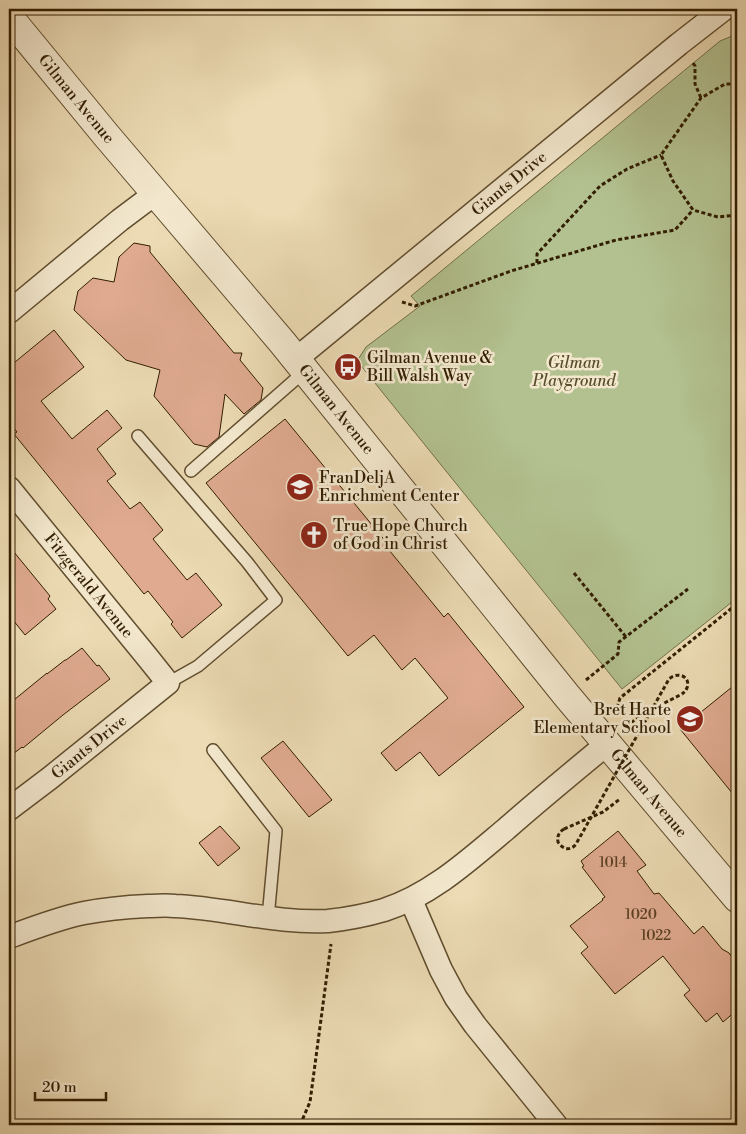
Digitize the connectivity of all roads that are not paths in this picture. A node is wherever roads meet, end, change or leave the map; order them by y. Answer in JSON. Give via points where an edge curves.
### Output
{"nodes":[{"id":1,"x":724,"y":9,"type":"edge"},
{"id":2,"x":9,"y":17,"type":"edge"},
{"id":3,"x":156,"y":193,"type":"junction"},
{"id":4,"x":9,"y":312,"type":"edge"},
{"id":5,"x":300,"y":365,"type":"junction"},
{"id":6,"x":138,"y":436,"type":"dead end"},
{"id":7,"x":191,"y":472,"type":"dead end"},
{"id":8,"x":9,"y":488,"type":"edge"},
{"id":9,"x":168,"y":683,"type":"junction"},
{"id":10,"x":607,"y":744,"type":"junction"},
{"id":11,"x":213,"y":750,"type":"dead end"},
{"id":12,"x":9,"y":809,"type":"edge"},
{"id":13,"x":737,"y":898,"type":"edge"},
{"id":14,"x":411,"y":900,"type":"junction"},
{"id":15,"x":268,"y":918,"type":"junction"},
{"id":16,"x":9,"y":937,"type":"edge"},
{"id":17,"x":556,"y":1125,"type":"edge"}],
"edges":[{"from":1,"to":5,"type":"street","name":"Giants Drive","via":[[376,293]]},
{"from":2,"to":3,"type":"street","name":"Gilman Avenue"},
{"from":3,"to":4,"type":"street"},
{"from":3,"to":5,"type":"street","name":"Gilman Avenue"},
{"from":5,"to":7,"type":"lane"},
{"from":5,"to":10,"type":"street","name":"Gilman Avenue"},
{"from":6,"to":9,"type":"lane","via":[[276,600],[198,666]]},
{"from":8,"to":9,"type":"street","name":"Fitzgerald Avenue"},
{"from":9,"to":12,"type":"street","name":"Giants Drive"},
{"from":10,"to":13,"type":"street","name":"Gilman Avenue"},
{"from":10,"to":14,"type":"street","via":[[464,864]]},
{"from":11,"to":15,"type":"lane","via":[[276,831]]},
{"from":14,"to":15,"type":"street","via":[[384,910],[329,920]]},
{"from":14,"to":17,"type":"street","via":[[456,998]]},
{"from":15,"to":16,"type":"street","via":[[206,908],[130,907],[84,914]]}]}
